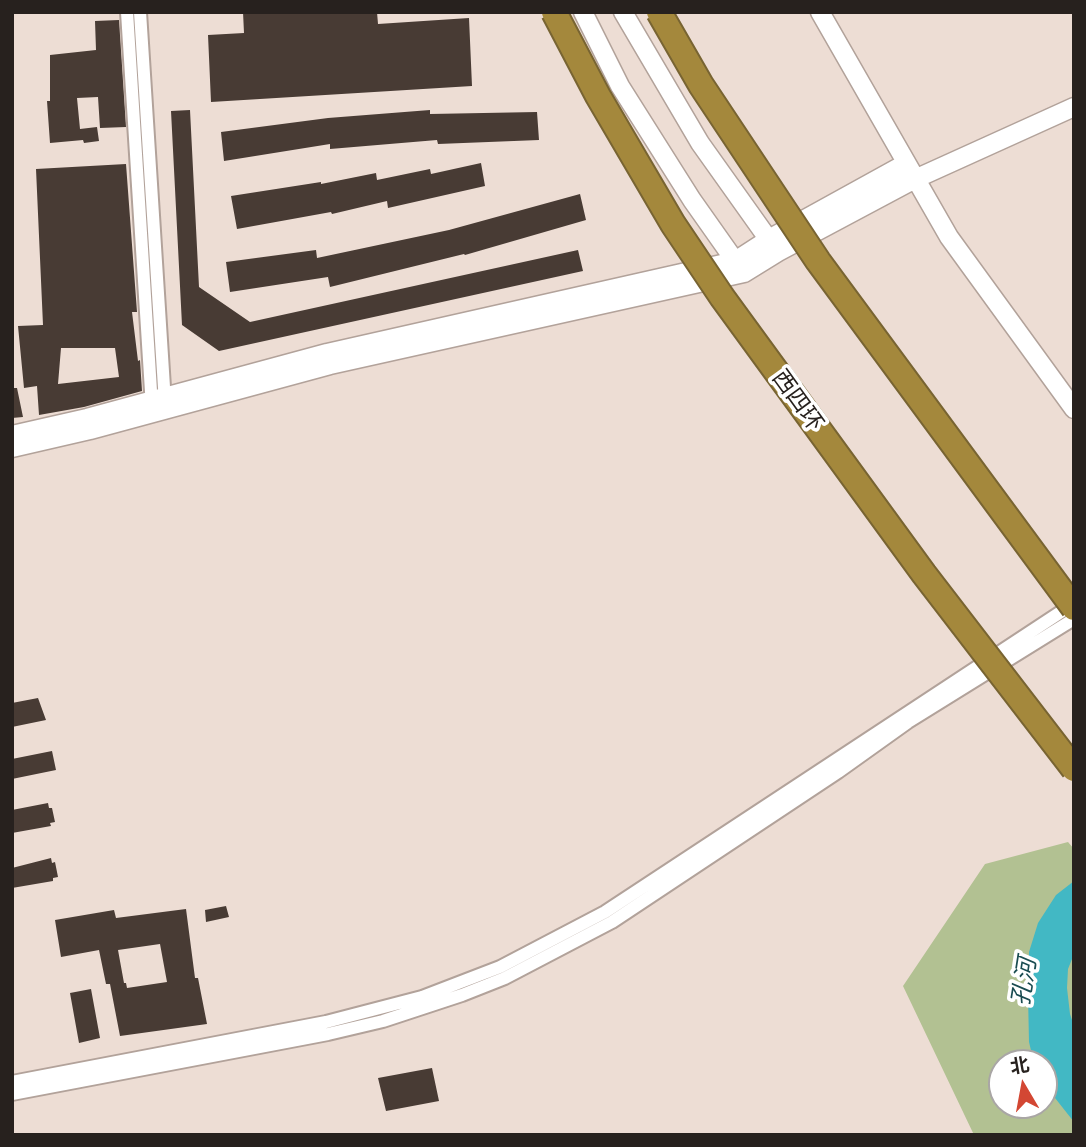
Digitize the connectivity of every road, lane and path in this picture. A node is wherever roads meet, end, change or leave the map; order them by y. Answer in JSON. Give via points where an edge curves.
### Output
{"nodes":[{"id":1,"x":127,"y":12,"type":"edge"},
{"id":2,"x":140,"y":12,"type":"edge"},
{"id":3,"x":554,"y":12,"type":"edge"},
{"id":4,"x":583,"y":12,"type":"edge"},
{"id":5,"x":623,"y":12,"type":"edge"},
{"id":6,"x":659,"y":12,"type":"edge"},
{"id":7,"x":820,"y":12,"type":"edge"},
{"id":8,"x":1074,"y":107,"type":"edge"},
{"id":9,"x":910,"y":172,"type":"junction"},
{"id":10,"x":773,"y":246,"type":"junction"},
{"id":11,"x":740,"y":267,"type":"junction"},
{"id":12,"x":159,"y":405,"type":"junction"},
{"id":13,"x":1074,"y":409,"type":"edge"},
{"id":14,"x":12,"y":435,"type":"edge"},
{"id":15,"x":12,"y":448,"type":"edge"},
{"id":16,"x":1074,"y":606,"type":"edge"},
{"id":17,"x":1074,"y":619,"type":"edge"},
{"id":18,"x":1074,"y":769,"type":"edge"},
{"id":19,"x":12,"y":1082,"type":"edge"},
{"id":20,"x":12,"y":1094,"type":"edge"}],
"edges":[{"from":1,"to":12,"type":"street"},
{"from":2,"to":12,"type":"street"},
{"from":3,"to":18,"type":"highway","name":"西四环","bridge":true,"via":[[666,213],[722,297],[924,574]]},
{"from":4,"to":11,"type":"street","via":[[620,86]]},
{"from":5,"to":10,"type":"street","via":[[699,143]]},
{"from":6,"to":16,"type":"highway","bridge":true,"via":[[701,85],[818,261]]},
{"from":7,"to":9,"type":"street"},
{"from":8,"to":9,"type":"street"},
{"from":9,"to":10,"type":"street"},
{"from":9,"to":13,"type":"street","via":[[949,237]]},
{"from":10,"to":11,"type":"street"},
{"from":11,"to":12,"type":"street"},
{"from":12,"to":14,"type":"street"},
{"from":12,"to":15,"type":"street"},
{"from":16,"to":19,"type":"street","via":[[605,912],[500,967],[422,997],[326,1023]]},
{"from":17,"to":20,"type":"street","via":[[908,722],[612,922],[505,978],[426,1008],[350,1029]]}]}
